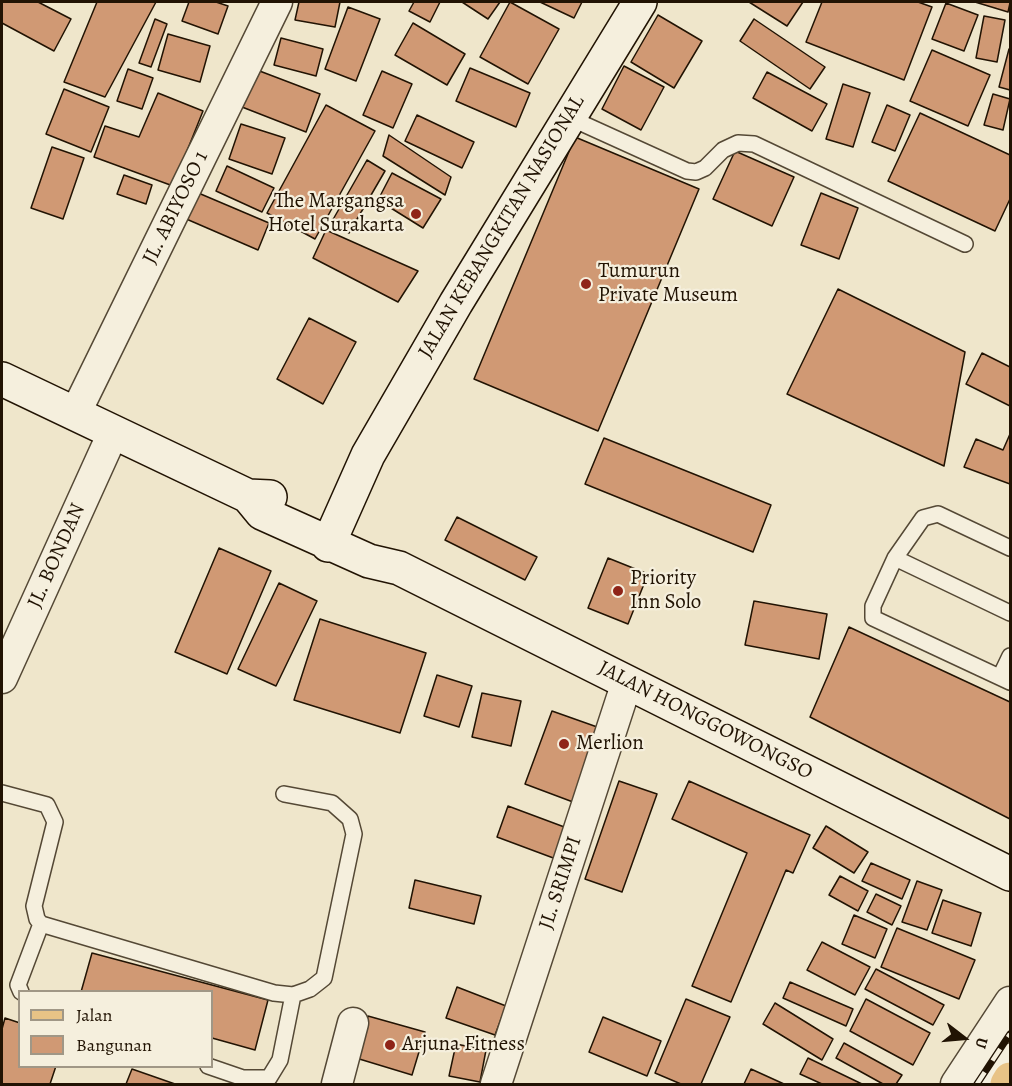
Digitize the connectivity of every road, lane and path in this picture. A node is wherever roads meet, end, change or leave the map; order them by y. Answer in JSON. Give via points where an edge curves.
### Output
{"nodes":[{"id":1,"x":277,"y":2,"type":"edge"},
{"id":2,"x":640,"y":2,"type":"edge"},
{"id":3,"x":568,"y":117,"type":"junction"},
{"id":4,"x":965,"y":244,"type":"dead end"},
{"id":5,"x":2,"y":379,"type":"edge"},
{"id":6,"x":75,"y":414,"type":"junction"},
{"id":7,"x":112,"y":433,"type":"junction"},
{"id":8,"x":325,"y":531,"type":"junction"},
{"id":9,"x":1011,"y":548,"type":"edge"},
{"id":10,"x":895,"y":558,"type":"junction"},
{"id":11,"x":1011,"y":613,"type":"edge"},
{"id":12,"x":1011,"y":656,"type":"edge"},
{"id":13,"x":2,"y":678,"type":"edge"},
{"id":14,"x":1005,"y":680,"type":"edge"},
{"id":15,"x":627,"y":682,"type":"junction"},
{"id":16,"x":2,"y":793,"type":"edge"},
{"id":17,"x":285,"y":794,"type":"dead end"},
{"id":18,"x":1011,"y":874,"type":"edge"},
{"id":19,"x":41,"y":924,"type":"junction"},
{"id":20,"x":20,"y":990,"type":"edge"},
{"id":21,"x":293,"y":994,"type":"junction"},
{"id":22,"x":1011,"y":1002,"type":"edge"},
{"id":23,"x":353,"y":1023,"type":"dead end"},
{"id":24,"x":1011,"y":1051,"type":"edge"},
{"id":25,"x":213,"y":1068,"type":"edge"},
{"id":26,"x":1011,"y":1079,"type":"edge"},
{"id":27,"x":337,"y":1084,"type":"edge"},
{"id":28,"x":496,"y":1084,"type":"edge"},
{"id":29,"x":957,"y":1084,"type":"edge"},
{"id":30,"x":988,"y":1084,"type":"edge"},
{"id":31,"x":1007,"y":1084,"type":"edge"}],
"edges":[{"from":1,"to":6,"type":"street","name":"JL. ABIYOSO 1"},
{"from":2,"to":3,"type":"main road","name":"JALAN KEBANGKITAN NASIONAL"},
{"from":3,"to":4,"type":"lane","via":[[687,171],[705,168],[723,150],[738,143],[754,144]]},
{"from":3,"to":8,"type":"main road","name":"JALAN KEBANGKITAN NASIONAL"},
{"from":5,"to":6,"type":"main road","name":"JALAN HONGGOWONGSO"},
{"from":6,"to":7,"type":"main road","name":"JALAN HONGGOWONGSO"},
{"from":7,"to":8,"type":"main road","name":"JALAN HONGGOWONGSO","via":[[248,496],[272,497]]},
{"from":7,"to":13,"type":"street","name":"JL. BONDAN"},
{"from":8,"to":15,"type":"main road","name":"JALAN HONGGOWONGSO","via":[[376,546],[399,568]]},
{"from":9,"to":10,"type":"lane","via":[[938,514],[923,518]]},
{"from":10,"to":11,"type":"lane"},
{"from":10,"to":14,"type":"lane","via":[[873,606],[873,618]]},
{"from":12,"to":14,"type":"lane"},
{"from":15,"to":18,"type":"main road","name":"JALAN HONGGOWONGSO"},
{"from":15,"to":28,"type":"street","name":"JL. SRIMPI"},
{"from":16,"to":19,"type":"lane","via":[[47,805],[55,822],[34,906]]},
{"from":17,"to":21,"type":"lane","via":[[332,803],[350,819],[354,834],[324,978],[310,989]]},
{"from":19,"to":20,"type":"lane","via":[[18,985]]},
{"from":19,"to":21,"type":"lane","via":[[274,993]]},
{"from":21,"to":25,"type":"lane","via":[[280,1060],[269,1078],[243,1078]]},
{"from":22,"to":29,"type":"street"},
{"from":23,"to":27,"type":"street"},
{"from":24,"to":30,"type":"lane"},
{"from":26,"to":31,"type":"main road"}]}
